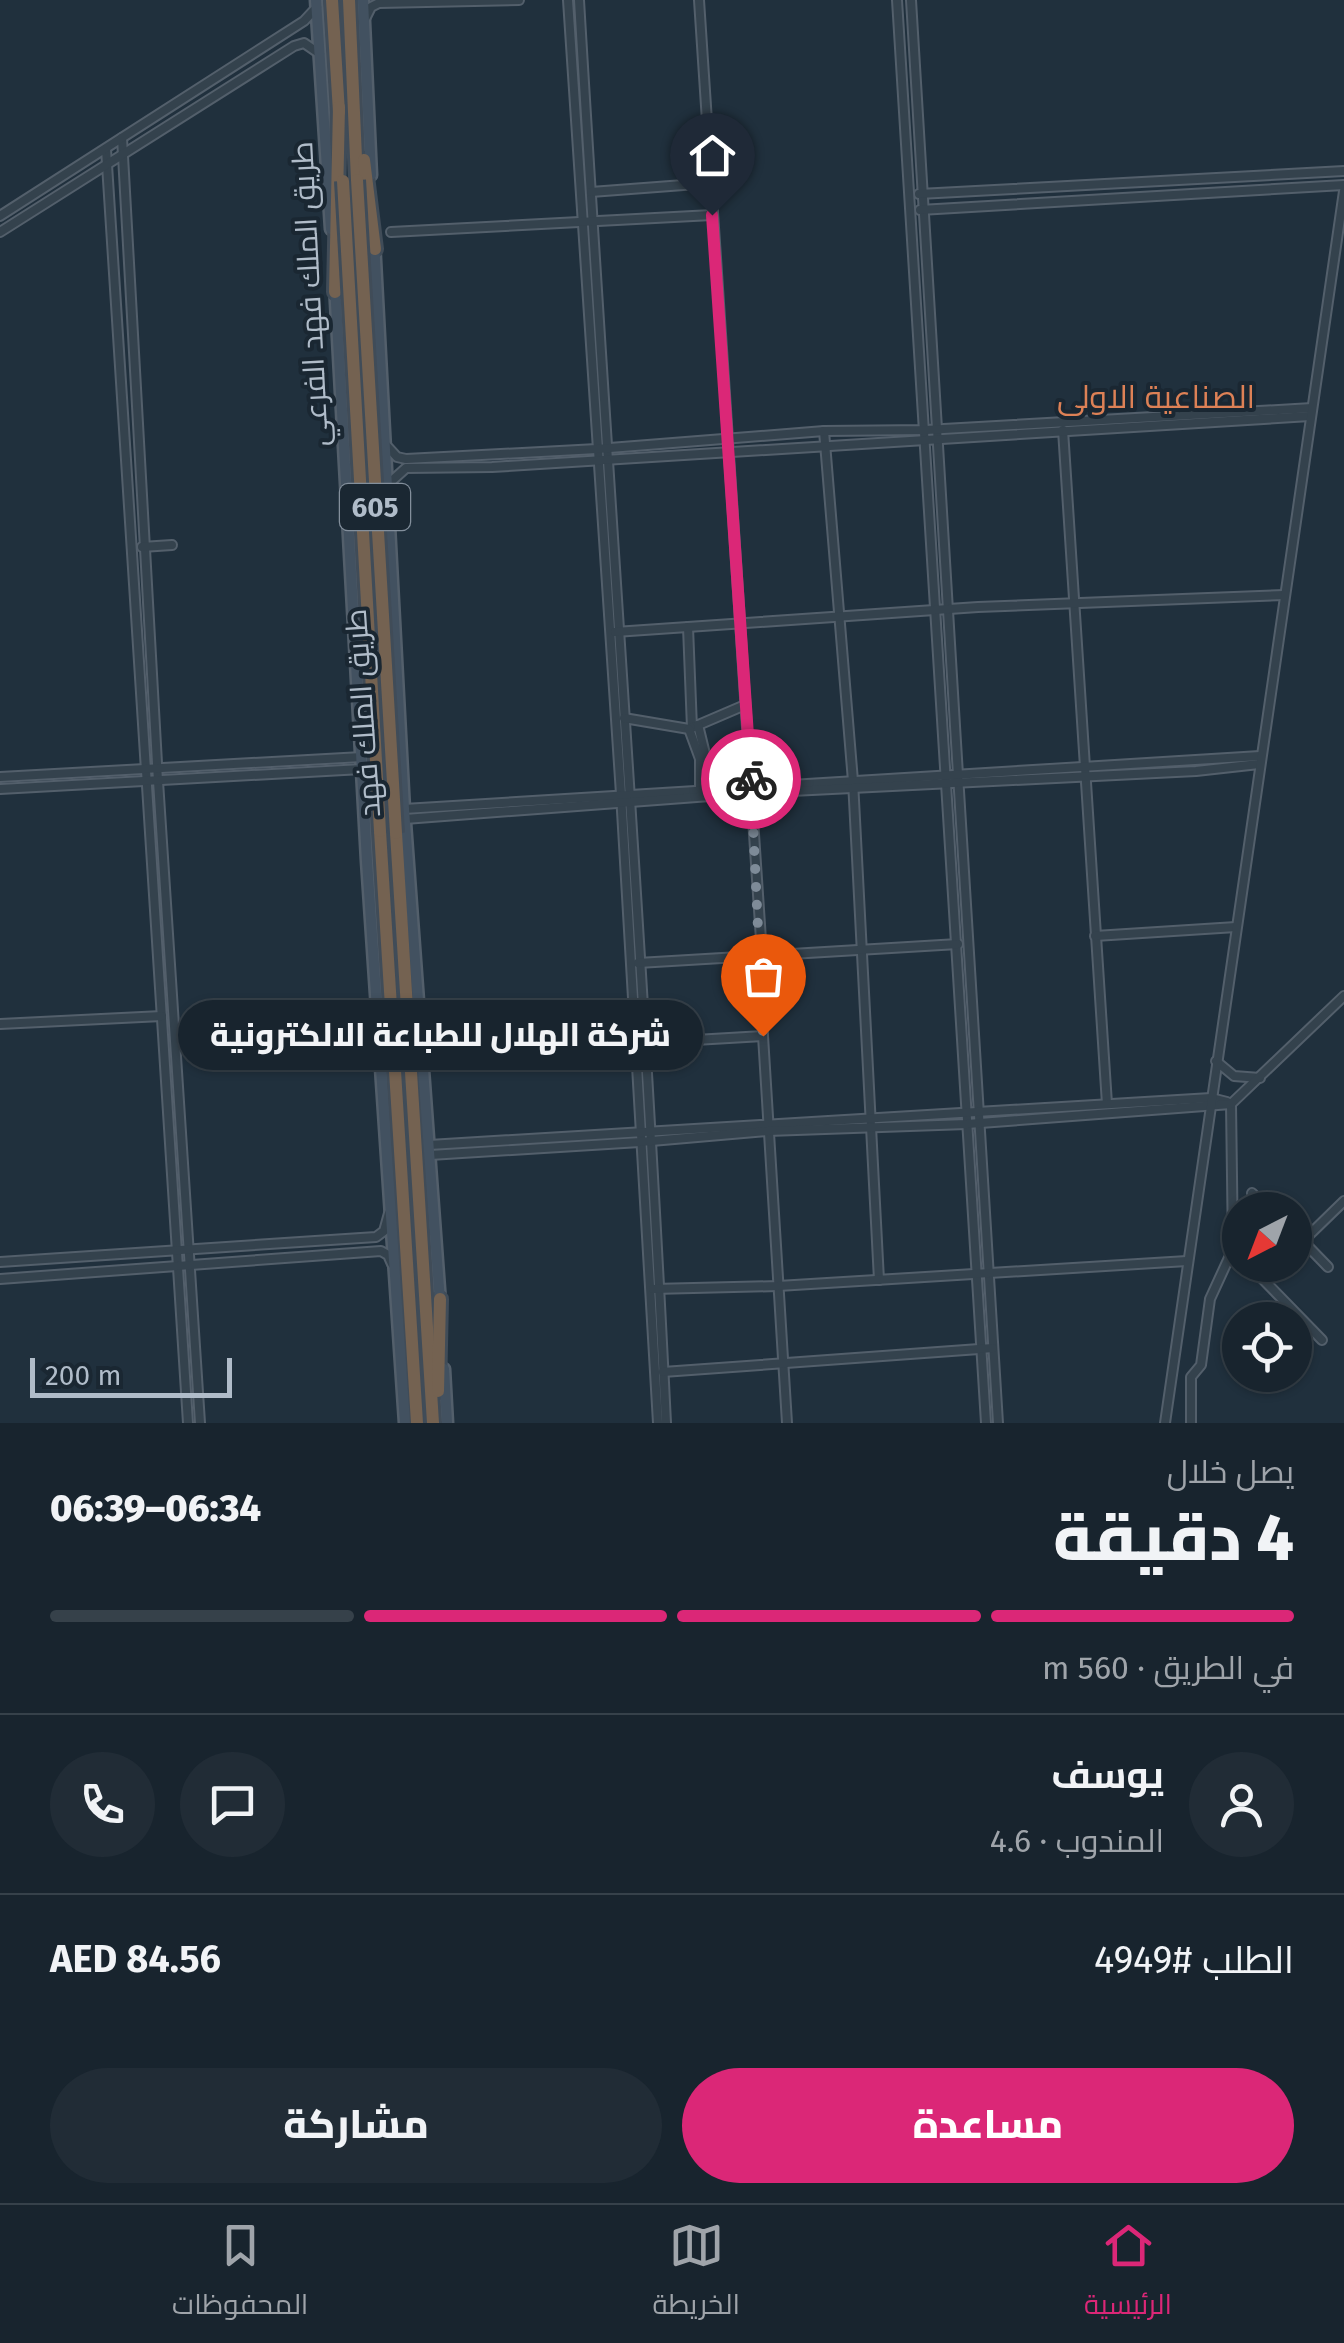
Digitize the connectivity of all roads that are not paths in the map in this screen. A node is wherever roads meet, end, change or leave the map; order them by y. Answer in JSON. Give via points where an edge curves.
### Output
{"nodes":[{"id":1,"x":332,"y":0,"type":"edge"},
{"id":2,"x":349,"y":0,"type":"edge"},
{"id":3,"x":363,"y":0,"type":"edge"},
{"id":4,"x":519,"y":0,"type":"edge"},
{"id":5,"x":568,"y":0,"type":"edge"},
{"id":6,"x":579,"y":0,"type":"edge"},
{"id":7,"x":699,"y":0,"type":"edge"},
{"id":8,"x":896,"y":0,"type":"edge"},
{"id":9,"x":911,"y":0,"type":"edge"},
{"id":10,"x":317,"y":4,"type":"edge"},
{"id":11,"x":364,"y":21,"type":"junction"},
{"id":12,"x":320,"y":54,"type":"junction"},
{"id":13,"x":354,"y":73,"type":"junction"},
{"id":14,"x":339,"y":107,"type":"junction"},
{"id":15,"x":122,"y":138,"type":"junction"},
{"id":16,"x":106,"y":148,"type":"junction"},
{"id":17,"x":122,"y":154,"type":"junction"},
{"id":18,"x":108,"y":163,"type":"junction"},
{"id":19,"x":1344,"y":172,"type":"edge"},
{"id":20,"x":1272,"y":175,"type":"junction"},
{"id":21,"x":350,"y":181,"type":"junction"},
{"id":22,"x":710,"y":183,"type":"junction"},
{"id":23,"x":1113,"y":184,"type":"junction"},
{"id":24,"x":1344,"y":188,"type":"edge"},
{"id":25,"x":1272,"y":189,"type":"junction"},
{"id":26,"x":590,"y":192,"type":"junction"},
{"id":27,"x":923,"y":193,"type":"junction"},
{"id":28,"x":910,"y":194,"type":"junction"},
{"id":29,"x":1116,"y":198,"type":"junction"},
{"id":30,"x":1343,"y":205,"type":"edge"},
{"id":31,"x":924,"y":209,"type":"junction"},
{"id":32,"x":911,"y":211,"type":"junction"},
{"id":33,"x":712,"y":215,"type":"junction"},
{"id":34,"x":0,"y":216,"type":"edge"},
{"id":35,"x":586,"y":220,"type":"junction"},
{"id":36,"x":0,"y":232,"type":"edge"},
{"id":37,"x":391,"y":232,"type":"dead end"},
{"id":38,"x":374,"y":250,"type":"junction"},
{"id":39,"x":335,"y":292,"type":"junction"},
{"id":40,"x":1311,"y":412,"type":"junction"},
{"id":41,"x":1063,"y":427,"type":"junction"},
{"id":42,"x":824,"y":431,"type":"junction"},
{"id":43,"x":938,"y":434,"type":"junction"},
{"id":44,"x":926,"y":435,"type":"junction"},
{"id":45,"x":726,"y":440,"type":"junction"},
{"id":46,"x":386,"y":444,"type":"junction"},
{"id":47,"x":659,"y":444,"type":"junction"},
{"id":48,"x":825,"y":446,"type":"junction"},
{"id":49,"x":601,"y":448,"type":"junction"},
{"id":50,"x":727,"y":452,"type":"junction"},
{"id":51,"x":492,"y":456,"type":"junction"},
{"id":52,"x":660,"y":456,"type":"junction"},
{"id":53,"x":602,"y":460,"type":"junction"},
{"id":54,"x":492,"y":467,"type":"junction"},
{"id":55,"x":386,"y":486,"type":"junction"},
{"id":56,"x":133,"y":545,"type":"junction"},
{"id":57,"x":172,"y":546,"type":"dead end"},
{"id":58,"x":146,"y":548,"type":"junction"},
{"id":59,"x":1284,"y":595,"type":"junction"},
{"id":60,"x":1074,"y":605,"type":"junction"},
{"id":61,"x":948,"y":611,"type":"junction"},
{"id":62,"x":937,"y":612,"type":"junction"},
{"id":63,"x":840,"y":618,"type":"junction"},
{"id":64,"x":738,"y":624,"type":"junction"},
{"id":65,"x":356,"y":627,"type":"junction"},
{"id":66,"x":688,"y":627,"type":"junction"},
{"id":67,"x":614,"y":632,"type":"junction"},
{"id":68,"x":396,"y":653,"type":"junction"},
{"id":69,"x":745,"y":705,"type":"junction"},
{"id":70,"x":624,"y":718,"type":"junction"},
{"id":71,"x":693,"y":728,"type":"junction"},
{"id":72,"x":1260,"y":760,"type":"junction"},
{"id":73,"x":362,"y":763,"type":"junction"},
{"id":74,"x":158,"y":769,"type":"junction"},
{"id":75,"x":148,"y":771,"type":"junction"},
{"id":76,"x":1084,"y":771,"type":"junction"},
{"id":77,"x":0,"y":777,"type":"edge"},
{"id":78,"x":959,"y":779,"type":"junction"},
{"id":79,"x":158,"y":781,"type":"junction"},
{"id":80,"x":947,"y":781,"type":"junction"},
{"id":81,"x":148,"y":783,"type":"junction"},
{"id":82,"x":852,"y":785,"type":"junction"},
{"id":83,"x":704,"y":788,"type":"junction"},
{"id":84,"x":750,"y":789,"type":"junction"},
{"id":85,"x":0,"y":790,"type":"edge"},
{"id":86,"x":625,"y":798,"type":"junction"},
{"id":87,"x":405,"y":814,"type":"junction"},
{"id":88,"x":1236,"y":927,"type":"junction"},
{"id":89,"x":1095,"y":936,"type":"junction"},
{"id":90,"x":956,"y":944,"type":"junction"},
{"id":91,"x":968,"y":944,"type":"junction"},
{"id":92,"x":860,"y":951,"type":"junction"},
{"id":93,"x":762,"y":955,"type":"junction"},
{"id":94,"x":635,"y":963,"type":"junction"},
{"id":95,"x":1344,"y":996,"type":"edge"},
{"id":96,"x":162,"y":1016,"type":"junction"},
{"id":97,"x":0,"y":1024,"type":"edge"},
{"id":98,"x":763,"y":1036,"type":"junction"},
{"id":99,"x":644,"y":1043,"type":"junction"},
{"id":100,"x":1216,"y":1062,"type":"junction"},
{"id":101,"x":1260,"y":1078,"type":"junction"},
{"id":102,"x":1106,"y":1102,"type":"junction"},
{"id":103,"x":1210,"y":1102,"type":"junction"},
{"id":104,"x":1231,"y":1104,"type":"junction"},
{"id":105,"x":966,"y":1113,"type":"junction"},
{"id":106,"x":1107,"y":1114,"type":"junction"},
{"id":107,"x":870,"y":1117,"type":"junction"},
{"id":108,"x":977,"y":1118,"type":"junction"},
{"id":109,"x":966,"y":1124,"type":"junction"},
{"id":110,"x":882,"y":1127,"type":"junction"},
{"id":111,"x":771,"y":1128,"type":"junction"},
{"id":112,"x":871,"y":1128,"type":"junction"},
{"id":113,"x":644,"y":1137,"type":"junction"},
{"id":114,"x":430,"y":1150,"type":"junction"},
{"id":115,"x":1235,"y":1192,"type":"edge"},
{"id":116,"x":392,"y":1199,"type":"junction"},
{"id":117,"x":1344,"y":1201,"type":"edge"},
{"id":118,"x":1312,"y":1232,"type":"edge"},
{"id":119,"x":187,"y":1250,"type":"junction"},
{"id":120,"x":1312,"y":1250,"type":"edge"},
{"id":121,"x":175,"y":1251,"type":"junction"},
{"id":122,"x":1187,"y":1261,"type":"junction"},
{"id":123,"x":0,"y":1262,"type":"edge"},
{"id":124,"x":189,"y":1264,"type":"junction"},
{"id":125,"x":177,"y":1265,"type":"junction"},
{"id":126,"x":1328,"y":1267,"type":"dead end"},
{"id":127,"x":396,"y":1272,"type":"junction"},
{"id":128,"x":981,"y":1272,"type":"junction"},
{"id":129,"x":0,"y":1278,"type":"edge"},
{"id":130,"x":1222,"y":1278,"type":"edge"},
{"id":131,"x":879,"y":1280,"type":"junction"},
{"id":132,"x":1266,"y":1282,"type":"edge"},
{"id":133,"x":778,"y":1286,"type":"junction"},
{"id":134,"x":653,"y":1289,"type":"junction"},
{"id":135,"x":440,"y":1299,"type":"junction"},
{"id":136,"x":1322,"y":1340,"type":"dead end"},
{"id":137,"x":993,"y":1348,"type":"junction"},
{"id":138,"x":982,"y":1349,"type":"junction"},
{"id":139,"x":782,"y":1364,"type":"junction"},
{"id":140,"x":663,"y":1372,"type":"junction"},
{"id":141,"x":188,"y":1423,"type":"edge"},
{"id":142,"x":200,"y":1423,"type":"edge"},
{"id":143,"x":405,"y":1423,"type":"edge"},
{"id":144,"x":417,"y":1423,"type":"edge"},
{"id":145,"x":435,"y":1423,"type":"edge"},
{"id":146,"x":448,"y":1423,"type":"edge"},
{"id":147,"x":662,"y":1423,"type":"edge"},
{"id":148,"x":786,"y":1423,"type":"edge"},
{"id":149,"x":986,"y":1423,"type":"edge"},
{"id":150,"x":998,"y":1423,"type":"edge"},
{"id":151,"x":1163,"y":1423,"type":"edge"},
{"id":152,"x":1191,"y":1423,"type":"edge"}],
"edges":[{"from":1,"to":14,"type":"highway","name":"طريق الملك فهد","number":"605"},
{"from":2,"to":13,"type":"highway","name":"طريق الملك فهد","number":"605"},
{"from":3,"to":11,"type":"main road"},
{"from":4,"to":11,"type":"street","via":[[378,3]]},
{"from":5,"to":35,"type":"street"},
{"from":6,"to":26,"type":"street"},
{"from":7,"to":22,"type":"street"},
{"from":8,"to":28,"type":"street"},
{"from":9,"to":27,"type":"street"},
{"from":10,"to":12,"type":"main road","name":"طريق الملك فهد الفرعي"},
{"from":10,"to":15,"type":"street","via":[[304,22]]},
{"from":11,"to":38,"type":"main road"},
{"from":12,"to":17,"type":"street","via":[[304,43],[294,46]]},
{"from":12,"to":39,"type":"main road","name":"طريق الملك فهد الفرعي"},
{"from":13,"to":21,"type":"highway","name":"طريق الملك فهد","number":"605"},
{"from":13,"to":38,"type":"highway"},
{"from":14,"to":21,"type":"highway","name":"طريق الملك فهد","number":"605"},
{"from":14,"to":39,"type":"highway"},
{"from":15,"to":16,"type":"street"},
{"from":15,"to":17,"type":"street"},
{"from":16,"to":18,"type":"street"},
{"from":16,"to":34,"type":"street"},
{"from":17,"to":18,"type":"street"},
{"from":17,"to":58,"type":"street"},
{"from":18,"to":36,"type":"street"},
{"from":18,"to":56,"type":"street"},
{"from":19,"to":20,"type":"street"},
{"from":20,"to":23,"type":"street"},
{"from":20,"to":25,"type":"street"},
{"from":21,"to":144,"type":"highway","name":"طريق الملك فهد","number":"605","bridge":true,"via":[[380,831]]},
{"from":21,"to":145,"type":"highway","name":"طريق الملك فهد","number":"605","bridge":true},
{"from":22,"to":26,"type":"street"},
{"from":22,"to":33,"type":"street"},
{"from":23,"to":27,"type":"street"},
{"from":23,"to":29,"type":"street"},
{"from":24,"to":25,"type":"street"},
{"from":24,"to":30,"type":"street"},
{"from":25,"to":29,"type":"street"},
{"from":26,"to":35,"type":"street"},
{"from":27,"to":28,"type":"street"},
{"from":27,"to":31,"type":"street"},
{"from":28,"to":32,"type":"street"},
{"from":29,"to":31,"type":"street"},
{"from":30,"to":40,"type":"street"},
{"from":31,"to":32,"type":"street"},
{"from":31,"to":43,"type":"street"},
{"from":32,"to":44,"type":"street"},
{"from":33,"to":35,"type":"street"},
{"from":33,"to":45,"type":"street"},
{"from":35,"to":37,"type":"street"},
{"from":35,"to":49,"type":"street"},
{"from":38,"to":46,"type":"main road"},
{"from":39,"to":65,"type":"main road","name":"طريق الملك فهد الفرعي"},
{"from":40,"to":41,"type":"street"},
{"from":40,"to":59,"type":"street"},
{"from":41,"to":43,"type":"street"},
{"from":41,"to":60,"type":"street"},
{"from":42,"to":44,"type":"street"},
{"from":42,"to":45,"type":"street"},
{"from":42,"to":48,"type":"street"},
{"from":43,"to":44,"type":"street"},
{"from":43,"to":61,"type":"street"},
{"from":44,"to":48,"type":"street"},
{"from":44,"to":62,"type":"street"},
{"from":45,"to":47,"type":"street"},
{"from":45,"to":50,"type":"street"},
{"from":46,"to":51,"type":"street","via":[[406,459]]},
{"from":46,"to":55,"type":"main road"},
{"from":47,"to":49,"type":"street"},
{"from":47,"to":52,"type":"street"},
{"from":48,"to":50,"type":"street"},
{"from":48,"to":63,"type":"street"},
{"from":49,"to":51,"type":"street"},
{"from":49,"to":53,"type":"street"},
{"from":50,"to":52,"type":"street"},
{"from":50,"to":64,"type":"street"},
{"from":51,"to":54,"type":"street"},
{"from":52,"to":53,"type":"street"},
{"from":53,"to":54,"type":"street"},
{"from":53,"to":67,"type":"street"},
{"from":54,"to":55,"type":"street","via":[[406,468]]},
{"from":55,"to":68,"type":"main road"},
{"from":56,"to":58,"type":"street"},
{"from":56,"to":75,"type":"street"},
{"from":57,"to":58,"type":"street"},
{"from":58,"to":74,"type":"street"},
{"from":59,"to":60,"type":"street"},
{"from":59,"to":72,"type":"street"},
{"from":60,"to":61,"type":"street"},
{"from":60,"to":76,"type":"street"},
{"from":61,"to":62,"type":"street"},
{"from":61,"to":78,"type":"street"},
{"from":62,"to":63,"type":"street"},
{"from":62,"to":80,"type":"street"},
{"from":63,"to":64,"type":"street"},
{"from":63,"to":82,"type":"street"},
{"from":64,"to":66,"type":"street"},
{"from":64,"to":69,"type":"street"},
{"from":65,"to":68,"type":"main road","via":[[357,553],[370,544],[382,556]]},
{"from":65,"to":73,"type":"main road","name":"طريق الملك فهد الفرعي"},
{"from":66,"to":67,"type":"street"},
{"from":66,"to":71,"type":"street"},
{"from":67,"to":70,"type":"street"},
{"from":67,"to":86,"type":"street"},
{"from":68,"to":87,"type":"main road"},
{"from":69,"to":71,"type":"street"},
{"from":69,"to":84,"type":"street"},
{"from":70,"to":71,"type":"street"},
{"from":70,"to":86,"type":"street"},
{"from":71,"to":83,"type":"street","via":[[707,762]]},
{"from":72,"to":76,"type":"street","via":[[1196,770]]},
{"from":72,"to":88,"type":"street"},
{"from":73,"to":74,"type":"street"},
{"from":73,"to":79,"type":"street"},
{"from":73,"to":116,"type":"main road","name":"طريق الملك فهد الفرعي"},
{"from":74,"to":75,"type":"street"},
{"from":74,"to":79,"type":"street"},
{"from":75,"to":77,"type":"street"},
{"from":75,"to":81,"type":"street"},
{"from":76,"to":78,"type":"street"},
{"from":76,"to":89,"type":"street"},
{"from":78,"to":80,"type":"street"},
{"from":78,"to":91,"type":"street"},
{"from":79,"to":81,"type":"street"},
{"from":79,"to":119,"type":"street"},
{"from":80,"to":82,"type":"street"},
{"from":80,"to":90,"type":"street"},
{"from":81,"to":85,"type":"street"},
{"from":81,"to":96,"type":"street"},
{"from":82,"to":84,"type":"street"},
{"from":82,"to":92,"type":"street"},
{"from":83,"to":84,"type":"street"},
{"from":83,"to":86,"type":"street"},
{"from":84,"to":86,"type":"street"},
{"from":84,"to":93,"type":"street"},
{"from":86,"to":87,"type":"street"},
{"from":86,"to":94,"type":"street"},
{"from":87,"to":114,"type":"main road"},
{"from":88,"to":89,"type":"street"},
{"from":88,"to":100,"type":"street"},
{"from":89,"to":102,"type":"street"},
{"from":90,"to":91,"type":"street"},
{"from":90,"to":92,"type":"street"},
{"from":90,"to":105,"type":"street"},
{"from":91,"to":108,"type":"street"},
{"from":92,"to":93,"type":"street"},
{"from":92,"to":107,"type":"street"},
{"from":93,"to":94,"type":"street"},
{"from":93,"to":98,"type":"street"},
{"from":94,"to":99,"type":"street"},
{"from":94,"to":113,"type":"street"},
{"from":95,"to":101,"type":"street"},
{"from":96,"to":97,"type":"street"},
{"from":96,"to":121,"type":"street"},
{"from":98,"to":99,"type":"street"},
{"from":98,"to":111,"type":"street"},
{"from":99,"to":113,"type":"street"},
{"from":100,"to":101,"type":"street","via":[[1234,1076]]},
{"from":100,"to":103,"type":"street"},
{"from":101,"to":104,"type":"street"},
{"from":102,"to":103,"type":"street"},
{"from":102,"to":106,"type":"street"},
{"from":102,"to":108,"type":"street"},
{"from":103,"to":104,"type":"street"},
{"from":103,"to":106,"type":"street"},
{"from":103,"to":122,"type":"street"},
{"from":104,"to":115,"type":"street"},
{"from":105,"to":107,"type":"street"},
{"from":105,"to":108,"type":"street"},
{"from":105,"to":109,"type":"street"},
{"from":106,"to":108,"type":"street"},
{"from":107,"to":110,"type":"street"},
{"from":107,"to":111,"type":"street"},
{"from":107,"to":112,"type":"street"},
{"from":108,"to":109,"type":"street"},
{"from":108,"to":128,"type":"street"},
{"from":109,"to":110,"type":"street"},
{"from":109,"to":128,"type":"street"},
{"from":110,"to":112,"type":"street"},
{"from":111,"to":112,"type":"street"},
{"from":111,"to":113,"type":"street"},
{"from":111,"to":133,"type":"street"},
{"from":112,"to":131,"type":"street"},
{"from":113,"to":114,"type":"street"},
{"from":113,"to":134,"type":"street"},
{"from":114,"to":135,"type":"main road"},
{"from":116,"to":119,"type":"street","via":[[384,1231],[376,1237]]},
{"from":116,"to":127,"type":"main road","name":"طريق الملك فهد الفرعي"},
{"from":117,"to":118,"type":"street"},
{"from":119,"to":121,"type":"street"},
{"from":119,"to":124,"type":"street"},
{"from":120,"to":126,"type":"street"},
{"from":121,"to":123,"type":"street"},
{"from":121,"to":125,"type":"street"},
{"from":122,"to":128,"type":"street"},
{"from":122,"to":151,"type":"street"},
{"from":124,"to":125,"type":"street"},
{"from":124,"to":127,"type":"street","via":[[380,1250]]},
{"from":124,"to":142,"type":"street"},
{"from":125,"to":129,"type":"street"},
{"from":125,"to":141,"type":"street"},
{"from":127,"to":143,"type":"main road","name":"طريق الملك فهد الفرعي"},
{"from":128,"to":131,"type":"street"},
{"from":128,"to":137,"type":"street"},
{"from":128,"to":138,"type":"street"},
{"from":130,"to":152,"type":"street","via":[[1210,1299],[1201,1365],[1191,1377]]},
{"from":131,"to":133,"type":"street"},
{"from":132,"to":136,"type":"street"},
{"from":133,"to":134,"type":"street"},
{"from":133,"to":139,"type":"street"},
{"from":134,"to":140,"type":"street"},
{"from":134,"to":147,"type":"street"},
{"from":135,"to":145,"type":"highway"},
{"from":135,"to":146,"type":"main road"},
{"from":137,"to":138,"type":"street"},
{"from":137,"to":150,"type":"street"},
{"from":138,"to":139,"type":"street"},
{"from":138,"to":149,"type":"street"},
{"from":139,"to":140,"type":"street"},
{"from":139,"to":148,"type":"street"},
{"from":140,"to":147,"type":"street"}]}
